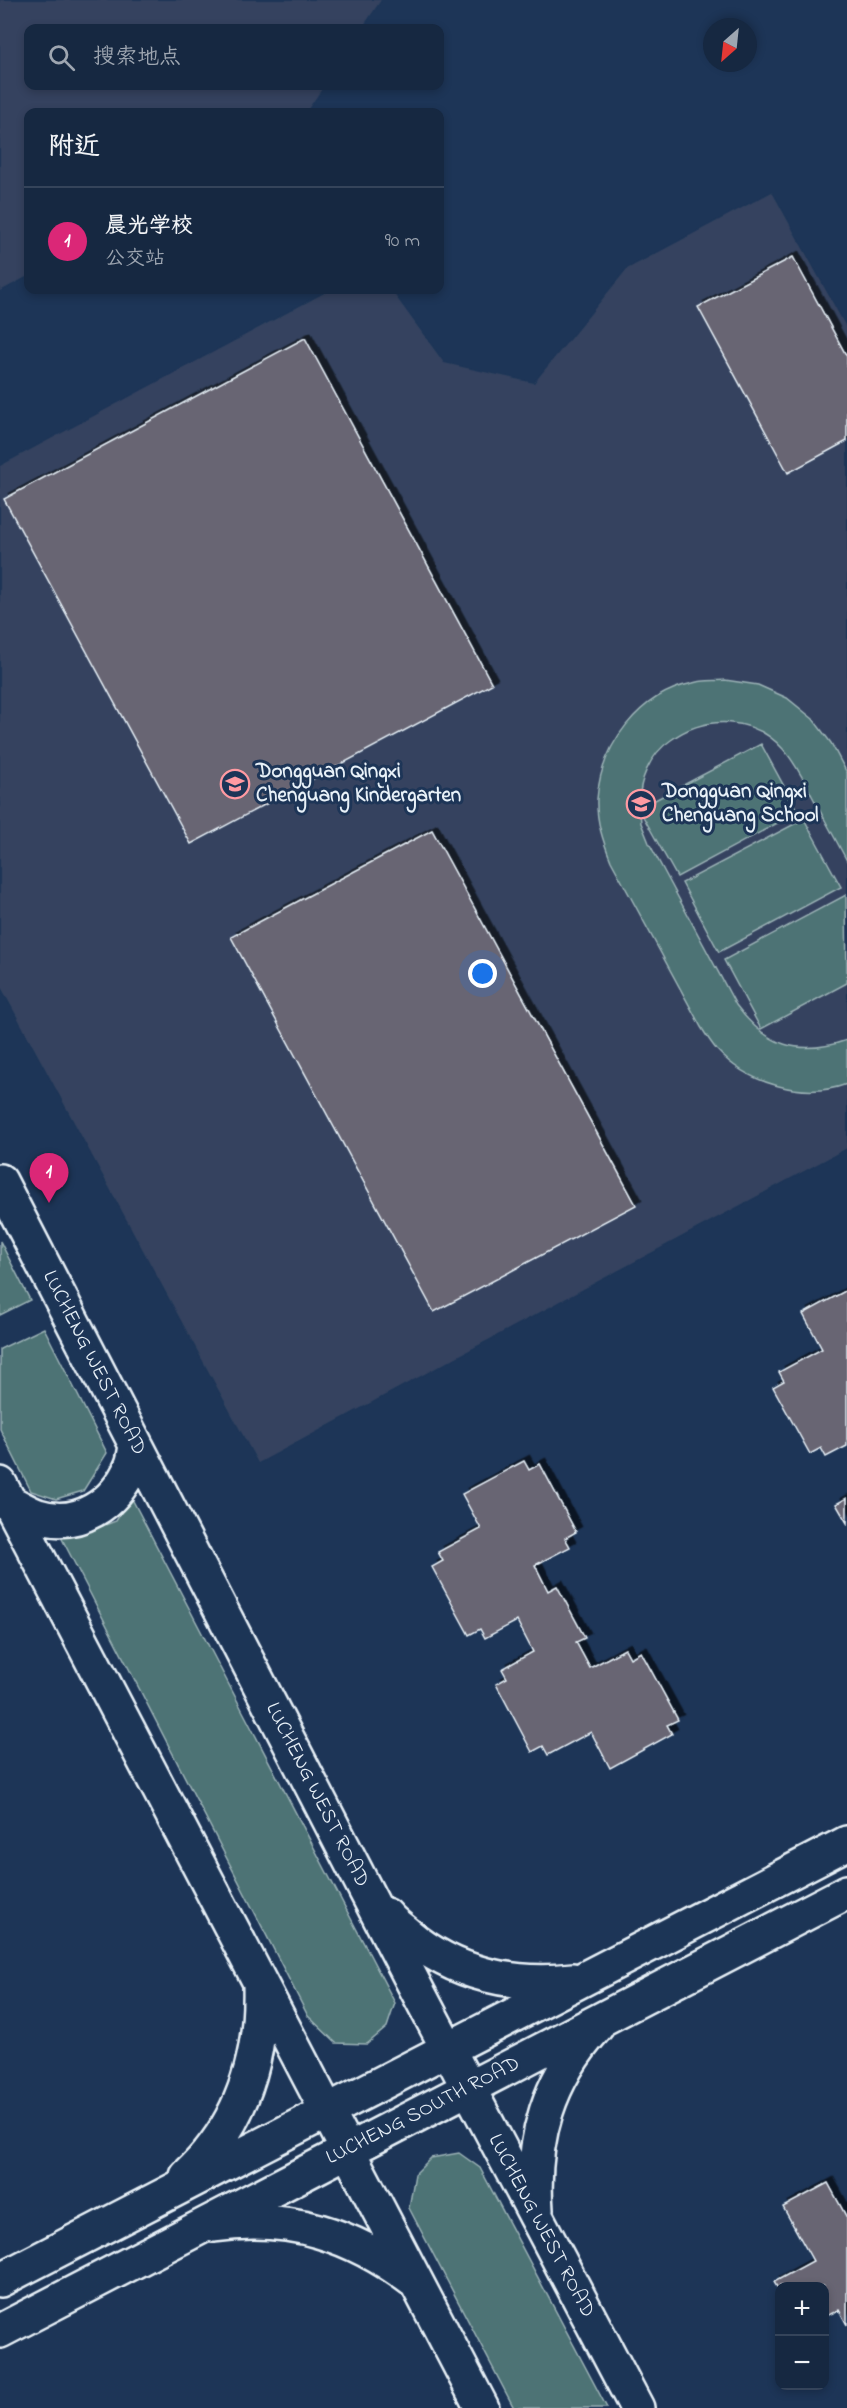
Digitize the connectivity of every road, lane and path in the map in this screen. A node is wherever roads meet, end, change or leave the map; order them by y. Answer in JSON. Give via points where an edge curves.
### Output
{"nodes":[{"id":1,"x":0,"y":1181,"type":"edge"},
{"id":2,"x":136,"y":1445,"type":"junction"},
{"id":3,"x":4,"y":1493,"type":"edge"},
{"id":4,"x":847,"y":1843,"type":"edge"},
{"id":5,"x":364,"y":1886,"type":"junction"},
{"id":6,"x":847,"y":1892,"type":"edge"},
{"id":7,"x":584,"y":1979,"type":"junction"},
{"id":8,"x":260,"y":1980,"type":"junction"},
{"id":9,"x":606,"y":2017,"type":"junction"},
{"id":10,"x":448,"y":2050,"type":"junction"},
{"id":11,"x":468,"y":2088,"type":"junction"},
{"id":12,"x":328,"y":2112,"type":"junction"},
{"id":13,"x":348,"y":2150,"type":"junction"},
{"id":14,"x":168,"y":2193,"type":"junction"},
{"id":15,"x":537,"y":2218,"type":"junction"},
{"id":16,"x":201,"y":2227,"type":"junction"},
{"id":17,"x":0,"y":2280,"type":"edge"},
{"id":18,"x":416,"y":2283,"type":"junction"},
{"id":19,"x":0,"y":2331,"type":"edge"},
{"id":20,"x":482,"y":2408,"type":"edge"},
{"id":21,"x":637,"y":2408,"type":"edge"}],
"edges":[{"from":1,"to":2,"type":"street","name":"LUCHENG WEST ROAD"},
{"from":2,"to":3,"type":"street","via":[[131,1467],[120,1485],[106,1503],[87,1515],[64,1520],[38,1516]]},
{"from":2,"to":5,"type":"street","name":"LUCHENG WEST ROAD"},
{"from":3,"to":8,"type":"street"},
{"from":4,"to":7,"type":"street","name":"LUCHENG SOUTH ROAD"},
{"from":5,"to":7,"type":"street","via":[[390,1920],[422,1947],[459,1967],[500,1979],[542,1984]]},
{"from":5,"to":10,"type":"street","name":"LUCHENG WEST ROAD"},
{"from":6,"to":9,"type":"street","name":"LUCHENG SOUTH ROAD"},
{"from":7,"to":10,"type":"street","name":"LUCHENG SOUTH ROAD"},
{"from":8,"to":12,"type":"street"},
{"from":8,"to":14,"type":"street","via":[[261,2020],[242,2098],[223,2134]]},
{"from":9,"to":11,"type":"street","name":"LUCHENG SOUTH ROAD"},
{"from":9,"to":15,"type":"street","via":[[581,2044],[546,2109],[537,2144]]},
{"from":10,"to":11,"type":"street","name":"LUCHENG WEST ROAD"},
{"from":10,"to":12,"type":"street","name":"LUCHENG SOUTH ROAD"},
{"from":11,"to":13,"type":"street","name":"LUCHENG SOUTH ROAD"},
{"from":11,"to":15,"type":"street","name":"LUCHENG WEST ROAD"},
{"from":12,"to":13,"type":"street"},
{"from":12,"to":14,"type":"street","name":"LUCHENG SOUTH ROAD"},
{"from":13,"to":16,"type":"street","name":"LUCHENG SOUTH ROAD"},
{"from":13,"to":18,"type":"street"},
{"from":14,"to":17,"type":"street","name":"LUCHENG SOUTH ROAD"},
{"from":15,"to":21,"type":"street","name":"LUCHENG WEST ROAD"},
{"from":16,"to":18,"type":"street","via":[[277,2222],[315,2229],[352,2241]]},
{"from":16,"to":19,"type":"street","name":"LUCHENG SOUTH ROAD"},
{"from":18,"to":20,"type":"street"}]}
